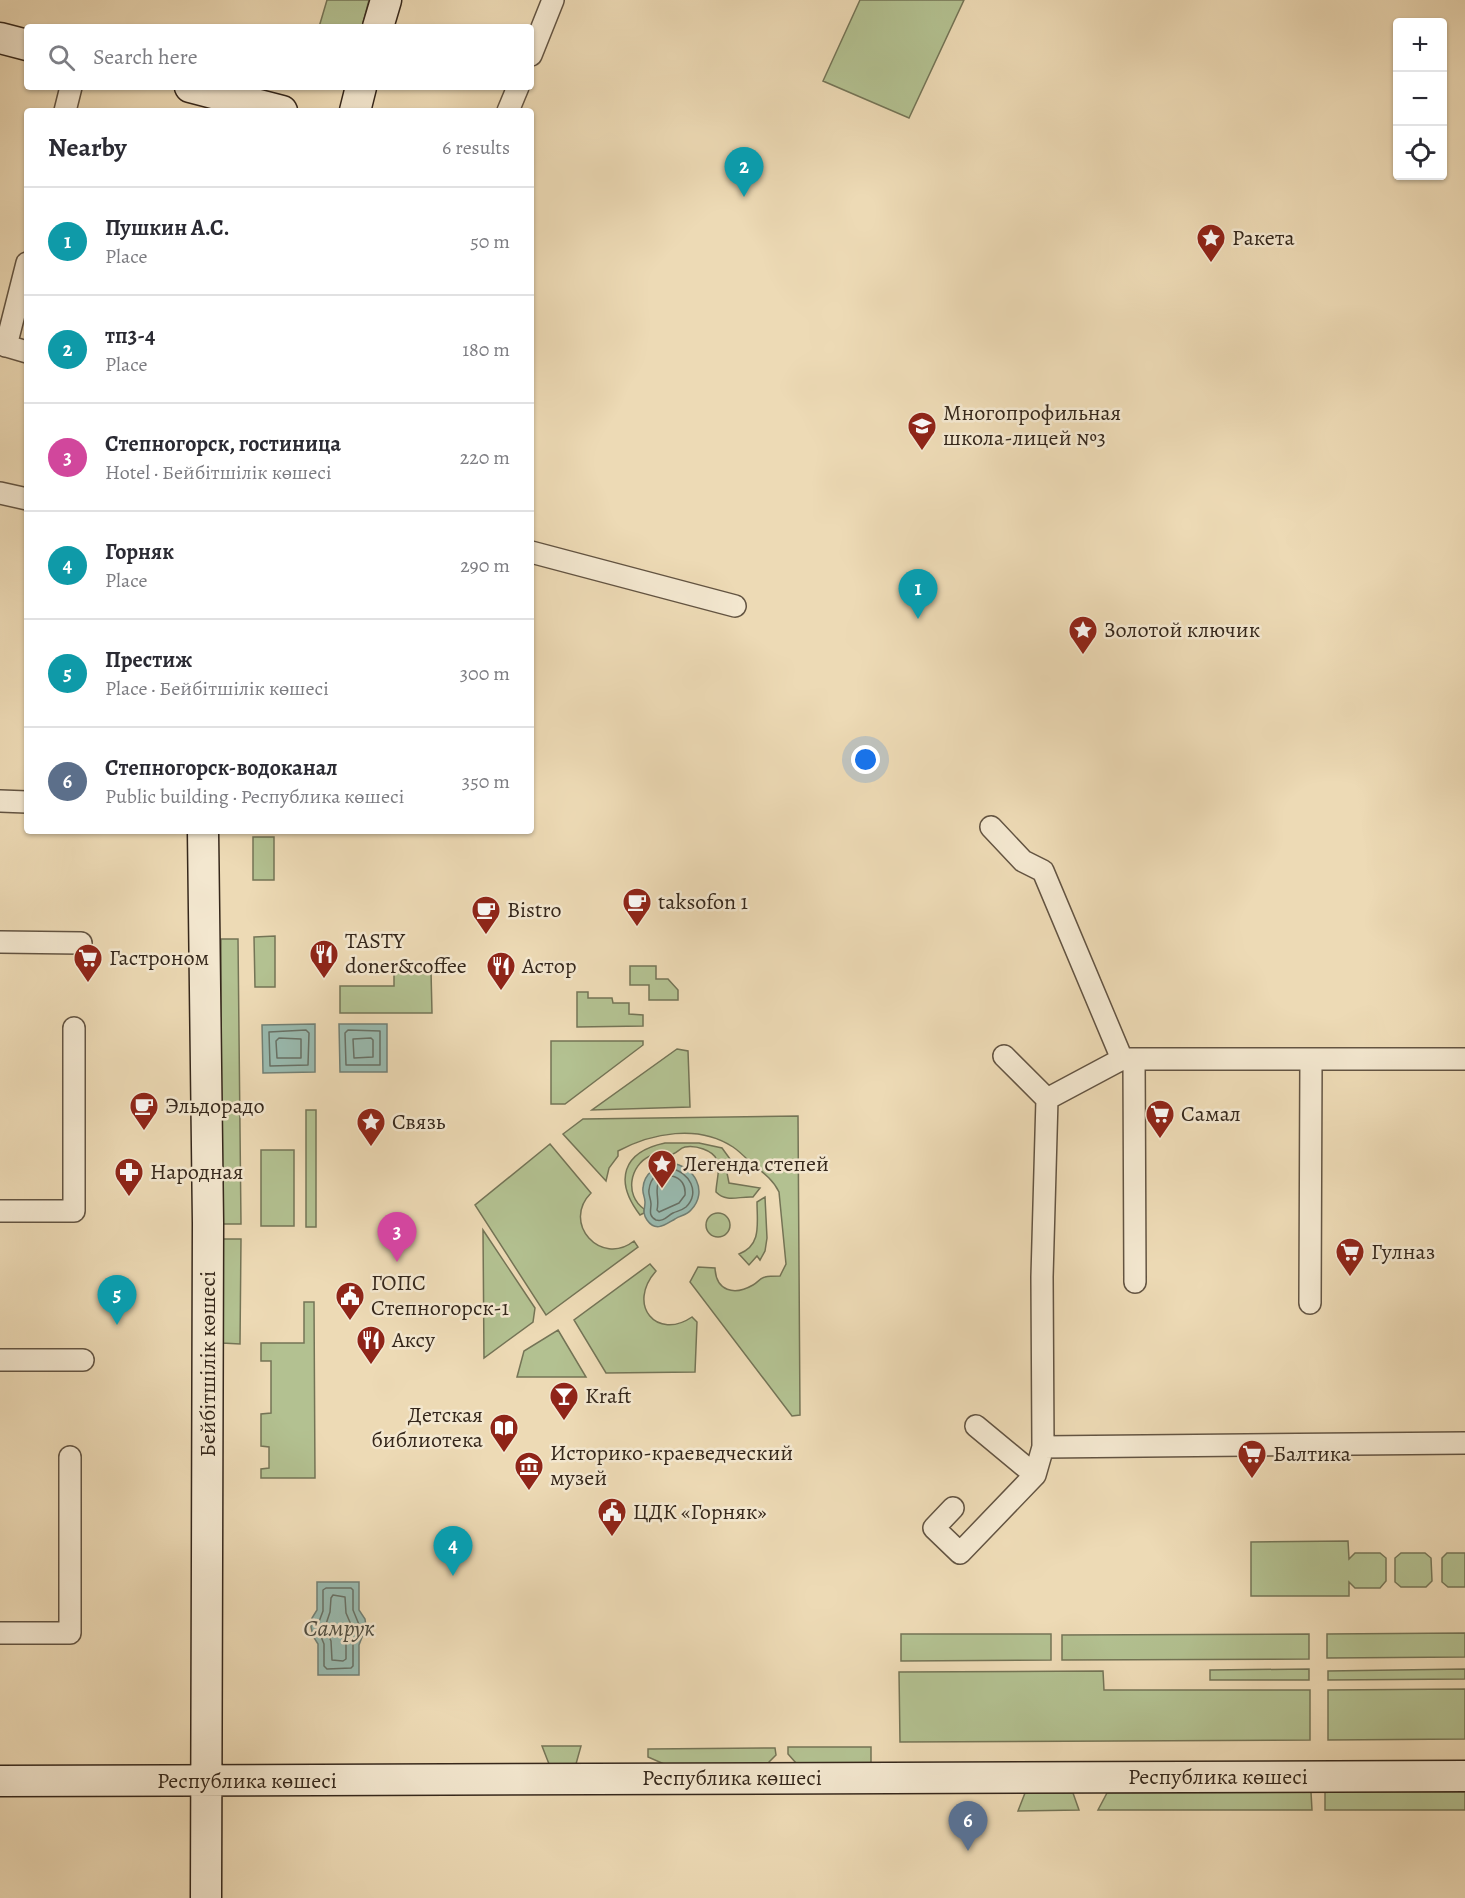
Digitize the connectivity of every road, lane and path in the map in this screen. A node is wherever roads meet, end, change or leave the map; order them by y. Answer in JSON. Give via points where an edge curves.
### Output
{"nodes":[{"id":1,"x":386,"y":0,"type":"edge"},
{"id":2,"x":554,"y":0,"type":"edge"},
{"id":3,"x":379,"y":24,"type":"edge"},
{"id":4,"x":0,"y":38,"type":"edge"},
{"id":5,"x":24,"y":44,"type":"edge"},
{"id":6,"x":534,"y":48,"type":"edge"},
{"id":7,"x":70,"y":90,"type":"edge"},
{"id":8,"x":360,"y":90,"type":"edge"},
{"id":9,"x":517,"y":90,"type":"edge"},
{"id":10,"x":206,"y":97,"type":"edge"},
{"id":11,"x":66,"y":108,"type":"edge"},
{"id":12,"x":266,"y":108,"type":"edge"},
{"id":13,"x":356,"y":108,"type":"edge"},
{"id":14,"x":509,"y":108,"type":"edge"},
{"id":15,"x":24,"y":273,"type":"edge"},
{"id":16,"x":3,"y":345,"type":"edge"},
{"id":17,"x":24,"y":351,"type":"edge"},
{"id":18,"x":0,"y":493,"type":"edge"},
{"id":19,"x":24,"y":499,"type":"edge"},
{"id":20,"x":534,"y":553,"type":"edge"},
{"id":21,"x":735,"y":606,"type":"dead end"},
{"id":22,"x":0,"y":801,"type":"edge"},
{"id":23,"x":24,"y":802,"type":"edge"},
{"id":24,"x":991,"y":827,"type":"dead end"},
{"id":25,"x":203,"y":834,"type":"edge"},
{"id":26,"x":0,"y":942,"type":"edge"},
{"id":27,"x":81,"y":944,"type":"dead end"},
{"id":28,"x":74,"y":1028,"type":"dead end"},
{"id":29,"x":1004,"y":1056,"type":"dead end"},
{"id":30,"x":1128,"y":1059,"type":"junction"},
{"id":31,"x":1311,"y":1059,"type":"junction"},
{"id":32,"x":1465,"y":1059,"type":"edge"},
{"id":33,"x":1047,"y":1099,"type":"junction"},
{"id":34,"x":0,"y":1211,"type":"edge"},
{"id":35,"x":1135,"y":1282,"type":"dead end"},
{"id":36,"x":1310,"y":1303,"type":"dead end"},
{"id":37,"x":0,"y":1360,"type":"edge"},
{"id":38,"x":83,"y":1360,"type":"dead end"},
{"id":39,"x":976,"y":1426,"type":"dead end"},
{"id":40,"x":1465,"y":1443,"type":"edge"},
{"id":41,"x":1043,"y":1447,"type":"junction"},
{"id":42,"x":70,"y":1457,"type":"dead end"},
{"id":43,"x":1035,"y":1475,"type":"junction"},
{"id":44,"x":953,"y":1508,"type":"dead end"},
{"id":45,"x":0,"y":1633,"type":"edge"},
{"id":46,"x":1465,"y":1776,"type":"edge"},
{"id":47,"x":0,"y":1781,"type":"edge"},
{"id":48,"x":206,"y":1782,"type":"junction"},
{"id":49,"x":206,"y":1898,"type":"edge"}],
"edges":[{"from":1,"to":3,"type":"street"},
{"from":2,"to":6,"type":"street"},
{"from":4,"to":5,"type":"street"},
{"from":7,"to":11,"type":"street"},
{"from":8,"to":13,"type":"street"},
{"from":9,"to":14,"type":"street"},
{"from":10,"to":12,"type":"street"},
{"from":15,"to":16,"type":"street"},
{"from":16,"to":17,"type":"street"},
{"from":18,"to":19,"type":"street"},
{"from":20,"to":21,"type":"street"},
{"from":22,"to":23,"type":"street"},
{"from":24,"to":30,"type":"street","via":[[1023,861],[1043,871]]},
{"from":25,"to":48,"type":"street","name":"Бейбітшілік көшесі","via":[[208,1223]]},
{"from":26,"to":27,"type":"street"},
{"from":28,"to":34,"type":"street","via":[[74,1211]]},
{"from":29,"to":33,"type":"street"},
{"from":30,"to":31,"type":"street"},
{"from":30,"to":33,"type":"street"},
{"from":30,"to":35,"type":"street"},
{"from":31,"to":32,"type":"street"},
{"from":31,"to":36,"type":"street"},
{"from":33,"to":41,"type":"street"},
{"from":37,"to":38,"type":"street"},
{"from":39,"to":43,"type":"street"},
{"from":40,"to":41,"type":"street"},
{"from":41,"to":43,"type":"street"},
{"from":42,"to":45,"type":"street","via":[[70,1633]]},
{"from":43,"to":44,"type":"street","via":[[960,1552],[934,1528]]},
{"from":46,"to":48,"type":"street","name":"Республика көшесі"},
{"from":47,"to":48,"type":"street","name":"Республика көшесі"},
{"from":48,"to":49,"type":"street","name":"Бейбітшілік көшесі"}]}
